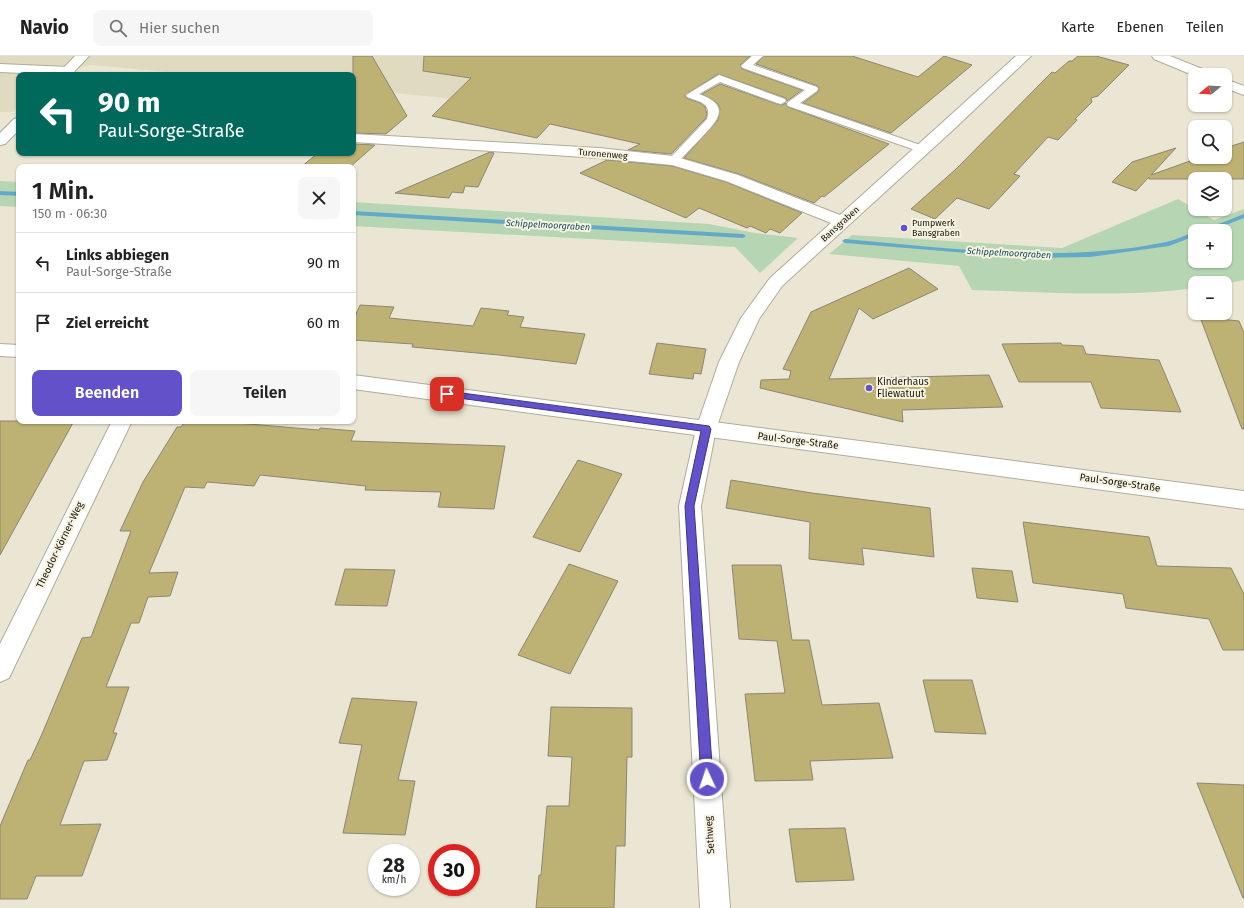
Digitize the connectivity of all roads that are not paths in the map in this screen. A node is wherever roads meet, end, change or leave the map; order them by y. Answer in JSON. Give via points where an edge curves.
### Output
{"nodes":[{"id":1,"x":82,"y":56,"type":"edge"},
{"id":2,"x":758,"y":56,"type":"edge"},
{"id":3,"x":1024,"y":56,"type":"edge"},
{"id":4,"x":1159,"y":56,"type":"edge"},
{"id":5,"x":0,"y":68,"type":"edge"},
{"id":6,"x":1188,"y":68,"type":"edge"},
{"id":7,"x":53,"y":72,"type":"edge"},
{"id":8,"x":67,"y":72,"type":"edge"},
{"id":9,"x":1232,"y":86,"type":"edge"},
{"id":10,"x":1244,"y":91,"type":"edge"},
{"id":11,"x":782,"y":101,"type":"dead end"},
{"id":12,"x":16,"y":125,"type":"edge"},
{"id":13,"x":356,"y":138,"type":"edge"},
{"id":14,"x":0,"y":141,"type":"edge"},
{"id":15,"x":922,"y":149,"type":"junction"},
{"id":16,"x":673,"y":161,"type":"junction"},
{"id":17,"x":842,"y":222,"type":"junction"},
{"id":18,"x":0,"y":350,"type":"edge"},
{"id":19,"x":16,"y":351,"type":"edge"},
{"id":20,"x":356,"y":382,"type":"edge"},
{"id":21,"x":121,"y":424,"type":"edge"},
{"id":22,"x":706,"y":429,"type":"junction"},
{"id":23,"x":1244,"y":500,"type":"edge"},
{"id":24,"x":0,"y":670,"type":"edge"},
{"id":25,"x":715,"y":908,"type":"edge"}],
"edges":[{"from":1,"to":8,"type":"street"},
{"from":2,"to":15,"type":"lane","via":[[746,66],[813,89],[792,104]]},
{"from":3,"to":15,"type":"street","name":"Bansgraben"},
{"from":4,"to":6,"type":"street"},
{"from":5,"to":7,"type":"street"},
{"from":9,"to":10,"type":"street"},
{"from":11,"to":16,"type":"lane","via":[[719,78],[691,96],[709,102],[714,114],[712,120]]},
{"from":12,"to":14,"type":"street"},
{"from":13,"to":16,"type":"street","name":"Turonenweg","via":[[599,152]]},
{"from":15,"to":17,"type":"street","name":"Bansgraben"},
{"from":16,"to":17,"type":"street","name":"Turonenweg","via":[[732,178]]},
{"from":17,"to":22,"type":"street","name":"Bansgraben","via":[[776,282],[750,318],[729,362]]},
{"from":18,"to":19,"type":"street"},
{"from":20,"to":22,"type":"street","name":"Paul-Sorge-Straße"},
{"from":21,"to":24,"type":"street","name":"Theodor-Körner-Weg"},
{"from":22,"to":23,"type":"street","name":"Paul-Sorge-Straße"},
{"from":22,"to":25,"type":"street","name":"Sethweg","via":[[690,506]]}]}
